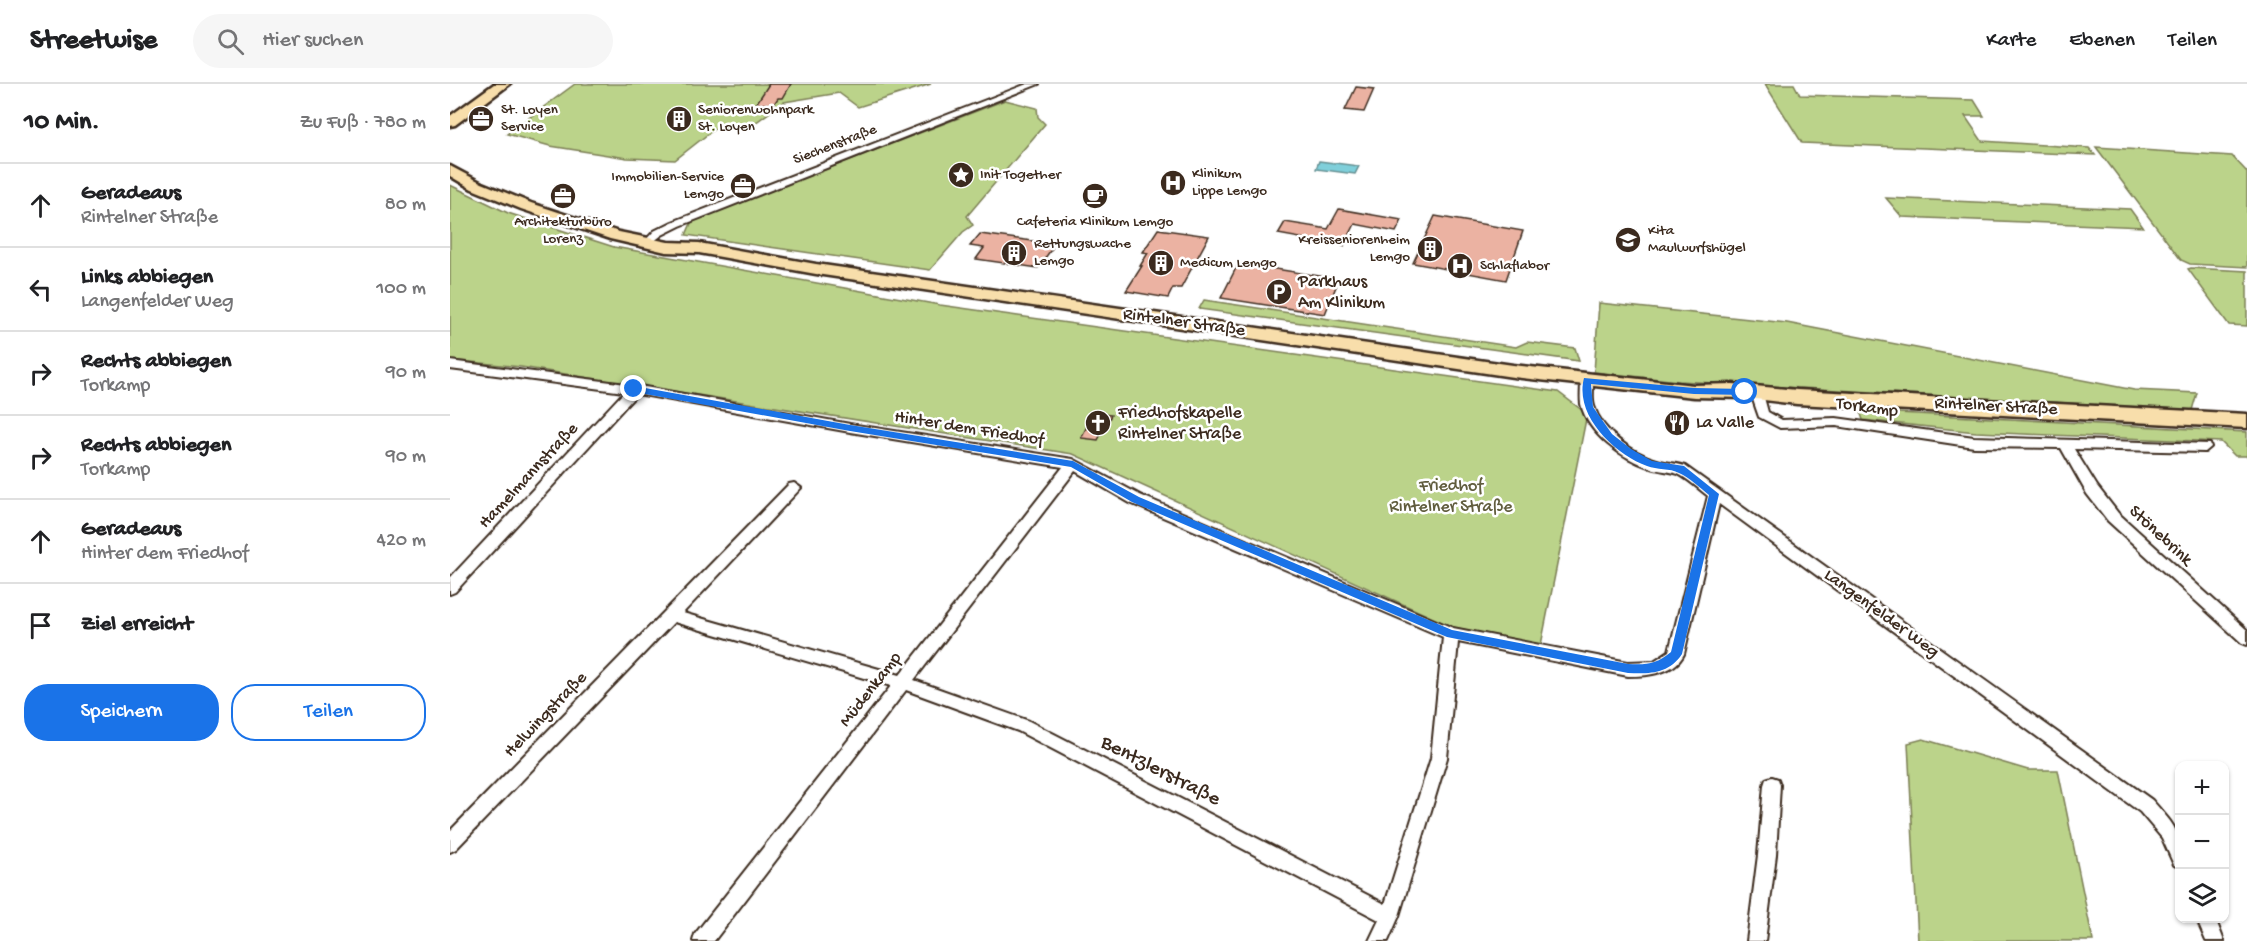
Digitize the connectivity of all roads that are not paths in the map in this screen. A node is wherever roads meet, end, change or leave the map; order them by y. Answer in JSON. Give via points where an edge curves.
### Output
{"nodes":[{"id":1,"x":503,"y":84,"type":"edge"},
{"id":2,"x":1035,"y":84,"type":"edge"},
{"id":3,"x":450,"y":122,"type":"edge"},
{"id":4,"x":450,"y":170,"type":"edge"},
{"id":5,"x":653,"y":243,"type":"junction"},
{"id":6,"x":450,"y":365,"type":"edge"},
{"id":7,"x":1587,"y":381,"type":"junction"},
{"id":8,"x":634,"y":389,"type":"junction"},
{"id":9,"x":1751,"y":393,"type":"junction"},
{"id":10,"x":2247,"y":421,"type":"edge"},
{"id":11,"x":2065,"y":445,"type":"junction"},
{"id":12,"x":2205,"y":447,"type":"dead end"},
{"id":13,"x":1073,"y":464,"type":"junction"},
{"id":14,"x":794,"y":488,"type":"dead end"},
{"id":15,"x":1714,"y":494,"type":"junction"},
{"id":16,"x":450,"y":588,"type":"edge"},
{"id":17,"x":670,"y":615,"type":"junction"},
{"id":18,"x":1451,"y":634,"type":"junction"},
{"id":19,"x":2247,"y":639,"type":"edge"},
{"id":20,"x":902,"y":682,"type":"junction"},
{"id":21,"x":1772,"y":785,"type":"dead end"},
{"id":22,"x":450,"y":843,"type":"edge"},
{"id":23,"x":2175,"y":848,"type":"edge"},
{"id":24,"x":1390,"y":916,"type":"junction"},
{"id":25,"x":2207,"y":923,"type":"edge"},
{"id":26,"x":702,"y":941,"type":"edge"},
{"id":27,"x":1378,"y":941,"type":"edge"},
{"id":28,"x":1756,"y":941,"type":"edge"},
{"id":29,"x":2215,"y":941,"type":"edge"}],
"edges":[{"from":1,"to":3,"type":"main road"},
{"from":2,"to":5,"type":"street","name":"Siechenstraße","via":[[676,224],[658,233]]},
{"from":4,"to":5,"type":"main road","name":"Rintelner Straße","via":[[509,200],[615,236]]},
{"from":5,"to":7,"type":"main road","name":"Rintelner Straße"},
{"from":6,"to":8,"type":"street","name":"Hinter dem Friedhof"},
{"from":7,"to":9,"type":"main road","name":"Rintelner Straße"},
{"from":7,"to":15,"type":"street","name":"Langenfelder Weg","via":[[1588,408],[1609,436],[1650,464],[1680,469]]},
{"from":8,"to":13,"type":"street","name":"Hinter dem Friedhof"},
{"from":8,"to":16,"type":"street","name":"Hamelmannstraße"},
{"from":9,"to":10,"type":"main road","name":"Rintelner Straße"},
{"from":9,"to":11,"type":"street","name":"Torkamp","via":[[1763,414],[1780,424],[1825,422],[1974,442]]},
{"from":11,"to":12,"type":"street","name":"Torkamp"},
{"from":11,"to":19,"type":"street","name":"Stönebrink","via":[[2113,517]]},
{"from":13,"to":18,"type":"street","name":"Hinter dem Friedhof","via":[[1136,499]]},
{"from":13,"to":20,"type":"street","name":"Müdenkamp"},
{"from":14,"to":17,"type":"street","name":"Helwingstraße"},
{"from":15,"to":18,"type":"street","via":[[1681,640],[1676,654],[1664,665],[1649,670],[1628,669]]},
{"from":15,"to":23,"type":"street","name":"Langenfelder Weg","via":[[2146,806],[2168,832]]},
{"from":17,"to":20,"type":"street"},
{"from":17,"to":22,"type":"street","name":"Helwingstraße"},
{"from":18,"to":24,"type":"street","via":[[1439,758]]},
{"from":20,"to":24,"type":"street","name":"Bentzlerstraße","via":[[1023,726]]},
{"from":20,"to":26,"type":"street","name":"Müdenkamp"},
{"from":21,"to":28,"type":"street"},
{"from":24,"to":27,"type":"street"},
{"from":25,"to":29,"type":"street"}]}
